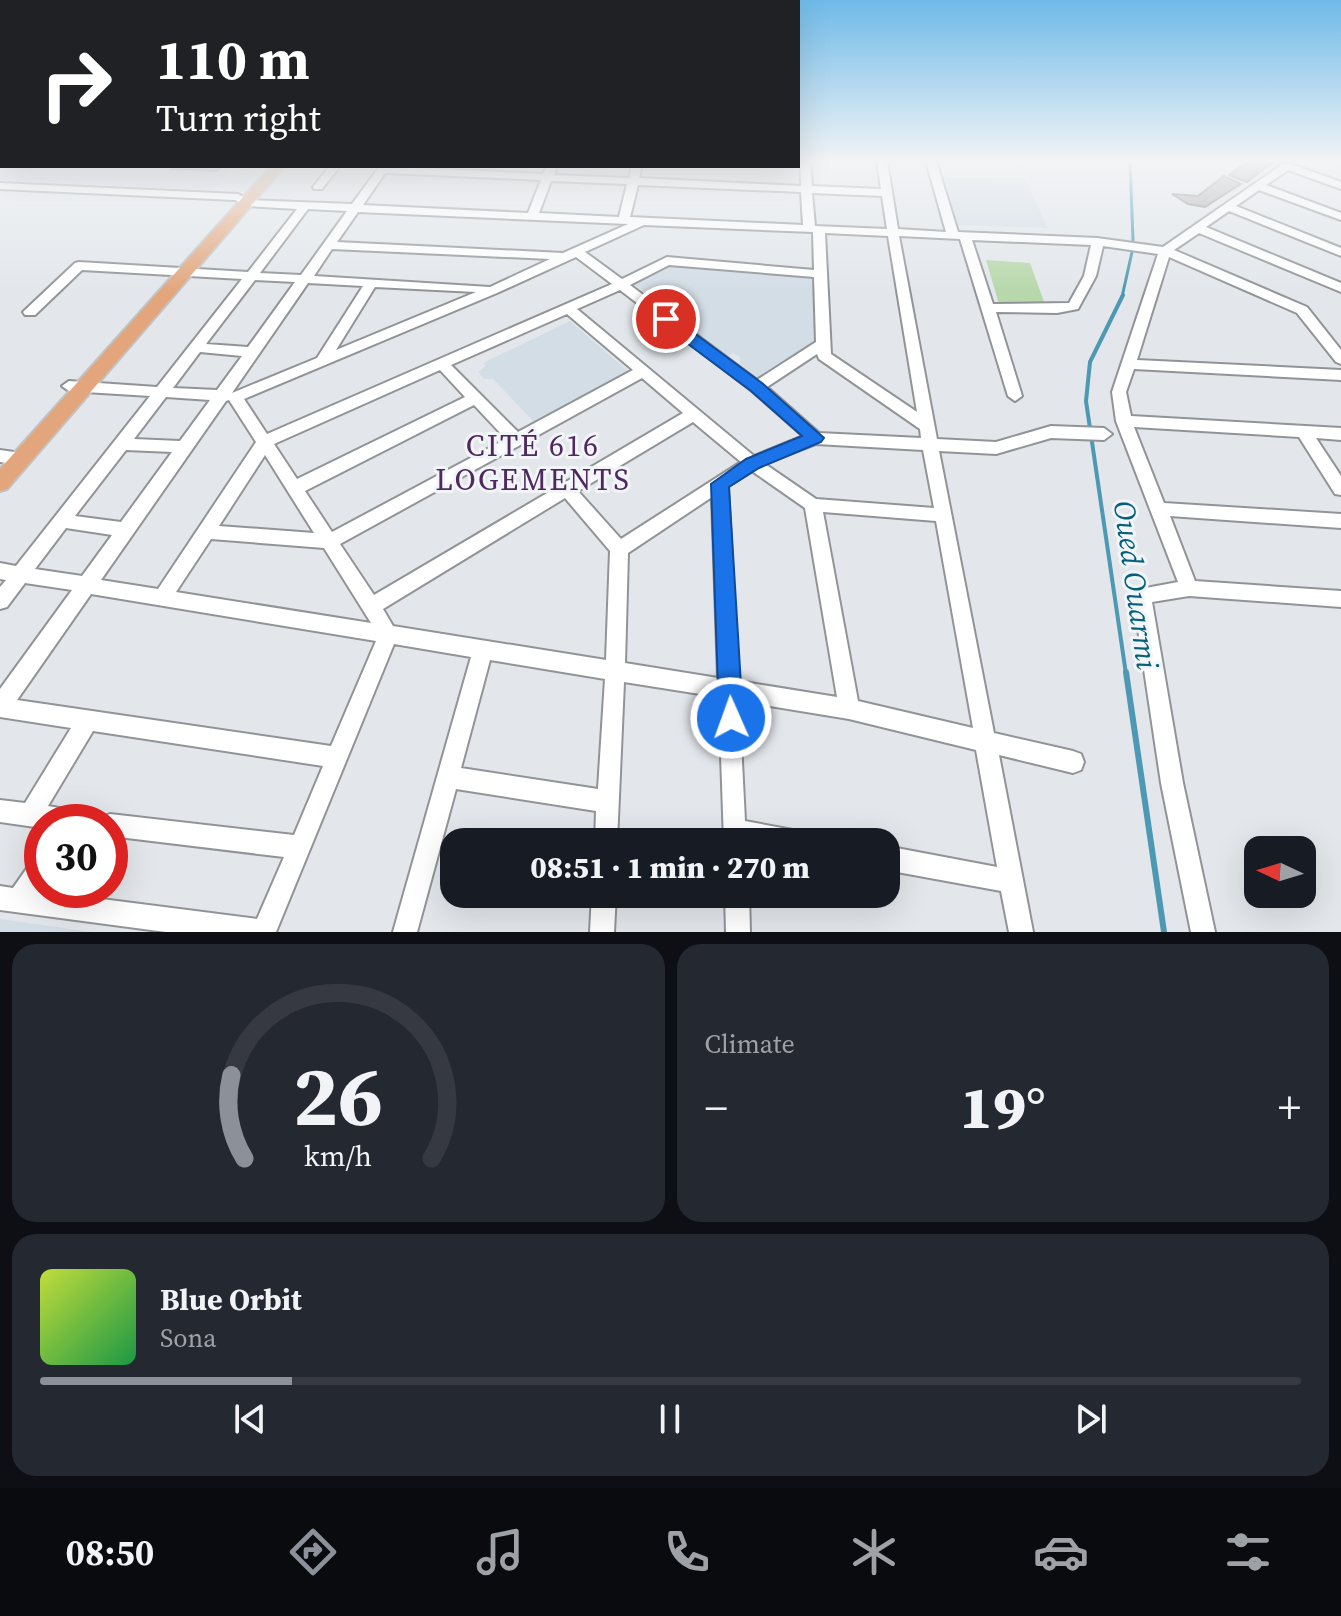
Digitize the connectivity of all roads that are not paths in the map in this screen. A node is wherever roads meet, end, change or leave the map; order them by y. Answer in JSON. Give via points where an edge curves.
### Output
{"nodes":[{"id":1,"x":238,"y":204,"type":"edge"},
{"id":2,"x":289,"y":204,"type":"edge"},
{"id":3,"x":358,"y":204,"type":"edge"},
{"id":4,"x":537,"y":204,"type":"edge"},
{"id":5,"x":628,"y":204,"type":"edge"},
{"id":6,"x":809,"y":204,"type":"edge"},
{"id":7,"x":890,"y":204,"type":"edge"},
{"id":8,"x":947,"y":204,"type":"edge"},
{"id":9,"x":1232,"y":204,"type":"edge"},
{"id":10,"x":1308,"y":204,"type":"edge"},
{"id":11,"x":305,"y":206,"type":"junction"},
{"id":12,"x":1228,"y":207,"type":"junction"},
{"id":13,"x":355,"y":208,"type":"junction"},
{"id":14,"x":532,"y":216,"type":"junction"},
{"id":15,"x":1341,"y":217,"type":"edge"},
{"id":16,"x":624,"y":220,"type":"junction"},
{"id":17,"x":645,"y":221,"type":"junction"},
{"id":18,"x":1198,"y":228,"type":"junction"},
{"id":19,"x":814,"y":229,"type":"junction"},
{"id":20,"x":895,"y":232,"type":"junction"},
{"id":21,"x":959,"y":235,"type":"junction"},
{"id":22,"x":1097,"y":242,"type":"junction"},
{"id":23,"x":330,"y":245,"type":"junction"},
{"id":24,"x":1165,"y":251,"type":"junction"},
{"id":25,"x":1341,"y":252,"type":"edge"},
{"id":26,"x":570,"y":254,"type":"junction"},
{"id":27,"x":179,"y":271,"type":"junction"},
{"id":28,"x":820,"y":274,"type":"junction"},
{"id":29,"x":252,"y":276,"type":"junction"},
{"id":30,"x":307,"y":279,"type":"junction"},
{"id":31,"x":371,"y":283,"type":"junction"},
{"id":32,"x":620,"y":285,"type":"junction"},
{"id":33,"x":1341,"y":288,"type":"edge"},
{"id":34,"x":493,"y":290,"type":"junction"},
{"id":35,"x":568,"y":308,"type":"junction"},
{"id":36,"x":986,"y":308,"type":"junction"},
{"id":37,"x":30,"y":312,"type":"dead end"},
{"id":38,"x":195,"y":347,"type":"junction"},
{"id":39,"x":821,"y":350,"type":"junction"},
{"id":40,"x":252,"y":352,"type":"junction"},
{"id":41,"x":323,"y":359,"type":"junction"},
{"id":42,"x":1341,"y":359,"type":"edge"},
{"id":43,"x":442,"y":364,"type":"junction"},
{"id":44,"x":1128,"y":364,"type":"junction"},
{"id":45,"x":643,"y":371,"type":"junction"},
{"id":46,"x":1341,"y":375,"type":"edge"},
{"id":47,"x":76,"y":386,"type":"junction"},
{"id":48,"x":757,"y":387,"type":"junction"},
{"id":49,"x":160,"y":393,"type":"junction"},
{"id":50,"x":227,"y":396,"type":"junction"},
{"id":51,"x":1015,"y":396,"type":"dead end"},
{"id":52,"x":476,"y":398,"type":"junction"},
{"id":53,"x":694,"y":414,"type":"junction"},
{"id":54,"x":1124,"y":421,"type":"junction"},
{"id":55,"x":1304,"y":432,"type":"junction"},
{"id":56,"x":1104,"y":434,"type":"dead end"},
{"id":57,"x":1341,"y":434,"type":"edge"},
{"id":58,"x":929,"y":436,"type":"junction"},
{"id":59,"x":815,"y":438,"type":"junction"},
{"id":60,"x":516,"y":440,"type":"junction"},
{"id":61,"x":265,"y":442,"type":"junction"},
{"id":62,"x":120,"y":444,"type":"junction"},
{"id":63,"x":184,"y":447,"type":"junction"},
{"id":64,"x":7,"y":459,"type":"edge"},
{"id":65,"x":752,"y":463,"type":"junction"},
{"id":66,"x":0,"y":483,"type":"edge"},
{"id":67,"x":720,"y":484,"type":"junction"},
{"id":68,"x":295,"y":488,"type":"junction"},
{"id":69,"x":567,"y":489,"type":"junction"},
{"id":70,"x":1341,"y":489,"type":"edge"},
{"id":71,"x":813,"y":505,"type":"junction"},
{"id":72,"x":1158,"y":509,"type":"junction"},
{"id":73,"x":943,"y":515,"type":"junction"},
{"id":74,"x":62,"y":521,"type":"junction"},
{"id":75,"x":1341,"y":521,"type":"edge"},
{"id":76,"x":126,"y":530,"type":"junction"},
{"id":77,"x":206,"y":532,"type":"junction"},
{"id":78,"x":331,"y":541,"type":"junction"},
{"id":79,"x":619,"y":549,"type":"junction"},
{"id":80,"x":0,"y":571,"type":"edge"},
{"id":81,"x":21,"y":575,"type":"junction"},
{"id":82,"x":86,"y":586,"type":"junction"},
{"id":83,"x":1189,"y":588,"type":"junction"},
{"id":84,"x":162,"y":598,"type":"junction"},
{"id":85,"x":1341,"y":599,"type":"edge"},
{"id":86,"x":0,"y":601,"type":"edge"},
{"id":87,"x":371,"y":606,"type":"junction"},
{"id":88,"x":388,"y":635,"type":"junction"},
{"id":89,"x":483,"y":650,"type":"junction"},
{"id":90,"x":615,"y":671,"type":"junction"},
{"id":91,"x":730,"y":690,"type":"junction"},
{"id":92,"x":0,"y":707,"type":"edge"},
{"id":93,"x":849,"y":709,"type":"junction"},
{"id":94,"x":88,"y":720,"type":"junction"},
{"id":95,"x":984,"y":740,"type":"junction"},
{"id":96,"x":337,"y":758,"type":"junction"},
{"id":97,"x":1073,"y":762,"type":"dead end"},
{"id":98,"x":448,"y":777,"type":"junction"},
{"id":99,"x":608,"y":802,"type":"junction"},
{"id":100,"x":37,"y":804,"type":"edge"},
{"id":101,"x":0,"y":811,"type":"edge"},
{"id":102,"x":24,"y":814,"type":"edge"},
{"id":103,"x":128,"y":827,"type":"edge"},
{"id":104,"x":607,"y":828,"type":"edge"},
{"id":105,"x":735,"y":828,"type":"edge"},
{"id":106,"x":300,"y":847,"type":"junction"},
{"id":107,"x":900,"y":861,"type":"edge"},
{"id":108,"x":1011,"y":881,"type":"junction"},
{"id":109,"x":24,"y":885,"type":"edge"},
{"id":110,"x":10,"y":899,"type":"edge"},
{"id":111,"x":603,"y":908,"type":"edge"},
{"id":112,"x":737,"y":908,"type":"edge"},
{"id":113,"x":262,"y":932,"type":"edge"},
{"id":114,"x":405,"y":932,"type":"edge"},
{"id":115,"x":602,"y":932,"type":"edge"},
{"id":116,"x":738,"y":932,"type":"edge"},
{"id":117,"x":1021,"y":932,"type":"edge"},
{"id":118,"x":1203,"y":932,"type":"edge"}],
"edges":[{"from":1,"to":27,"type":"main road"},
{"from":2,"to":11,"type":"street"},
{"from":3,"to":13,"type":"street"},
{"from":4,"to":14,"type":"street"},
{"from":5,"to":16,"type":"street"},
{"from":6,"to":19,"type":"street"},
{"from":7,"to":20,"type":"street"},
{"from":8,"to":21,"type":"street"},
{"from":9,"to":12,"type":"street"},
{"from":10,"to":15,"type":"street"},
{"from":11,"to":13,"type":"street"},
{"from":11,"to":29,"type":"street"},
{"from":12,"to":18,"type":"street"},
{"from":12,"to":25,"type":"street"},
{"from":13,"to":14,"type":"street"},
{"from":13,"to":23,"type":"street"},
{"from":14,"to":16,"type":"street"},
{"from":16,"to":17,"type":"street"},
{"from":17,"to":19,"type":"street"},
{"from":17,"to":26,"type":"street"},
{"from":18,"to":24,"type":"street"},
{"from":18,"to":33,"type":"street"},
{"from":19,"to":20,"type":"street"},
{"from":19,"to":28,"type":"street"},
{"from":20,"to":21,"type":"street"},
{"from":20,"to":58,"type":"street"},
{"from":21,"to":22,"type":"street"},
{"from":21,"to":36,"type":"street"},
{"from":22,"to":24,"type":"street"},
{"from":22,"to":36,"type":"street","via":[[1095,266],[1073,306]]},
{"from":23,"to":26,"type":"street"},
{"from":23,"to":30,"type":"street"},
{"from":24,"to":42,"type":"street","via":[[1302,310]]},
{"from":24,"to":44,"type":"street"},
{"from":26,"to":32,"type":"street"},
{"from":26,"to":34,"type":"street"},
{"from":27,"to":29,"type":"street"},
{"from":27,"to":37,"type":"street","via":[[79,266]]},
{"from":27,"to":47,"type":"main road"},
{"from":28,"to":32,"type":"street","via":[[667,261]]},
{"from":28,"to":39,"type":"street"},
{"from":29,"to":30,"type":"street"},
{"from":29,"to":38,"type":"street"},
{"from":30,"to":31,"type":"street"},
{"from":30,"to":40,"type":"street"},
{"from":31,"to":34,"type":"street"},
{"from":31,"to":41,"type":"street"},
{"from":32,"to":35,"type":"street"},
{"from":32,"to":48,"type":"street"},
{"from":34,"to":41,"type":"street"},
{"from":35,"to":43,"type":"street"},
{"from":35,"to":45,"type":"street"},
{"from":36,"to":51,"type":"street"},
{"from":38,"to":40,"type":"street"},
{"from":38,"to":49,"type":"street"},
{"from":39,"to":48,"type":"street"},
{"from":39,"to":58,"type":"street"},
{"from":40,"to":50,"type":"street"},
{"from":41,"to":50,"type":"street"},
{"from":43,"to":52,"type":"street"},
{"from":43,"to":61,"type":"street"},
{"from":44,"to":46,"type":"street"},
{"from":44,"to":54,"type":"street","via":[[1119,392]]},
{"from":45,"to":53,"type":"street"},
{"from":45,"to":60,"type":"street"},
{"from":47,"to":49,"type":"street"},
{"from":47,"to":64,"type":"main road"},
{"from":48,"to":59,"type":"street"},
{"from":49,"to":50,"type":"street"},
{"from":49,"to":62,"type":"street"},
{"from":50,"to":61,"type":"street"},
{"from":50,"to":63,"type":"street"},
{"from":52,"to":60,"type":"street"},
{"from":52,"to":68,"type":"street"},
{"from":53,"to":65,"type":"street"},
{"from":53,"to":69,"type":"street"},
{"from":54,"to":55,"type":"street"},
{"from":54,"to":72,"type":"street"},
{"from":55,"to":57,"type":"street"},
{"from":55,"to":70,"type":"street"},
{"from":56,"to":58,"type":"street","via":[[1051,432],[996,448]]},
{"from":58,"to":59,"type":"street"},
{"from":58,"to":73,"type":"street"},
{"from":59,"to":65,"type":"street"},
{"from":60,"to":78,"type":"street"},
{"from":61,"to":68,"type":"street"},
{"from":61,"to":77,"type":"street"},
{"from":62,"to":63,"type":"street"},
{"from":62,"to":74,"type":"street"},
{"from":63,"to":76,"type":"street"},
{"from":64,"to":66,"type":"main road"},
{"from":65,"to":67,"type":"street"},
{"from":65,"to":71,"type":"street"},
{"from":67,"to":79,"type":"street"},
{"from":67,"to":91,"type":"street"},
{"from":68,"to":78,"type":"street"},
{"from":69,"to":79,"type":"street"},
{"from":69,"to":87,"type":"street"},
{"from":71,"to":73,"type":"street"},
{"from":71,"to":93,"type":"street"},
{"from":72,"to":75,"type":"street"},
{"from":72,"to":83,"type":"street"},
{"from":73,"to":95,"type":"street"},
{"from":74,"to":76,"type":"street"},
{"from":74,"to":81,"type":"street"},
{"from":76,"to":82,"type":"street"},
{"from":77,"to":78,"type":"street"},
{"from":77,"to":84,"type":"street"},
{"from":78,"to":87,"type":"street"},
{"from":79,"to":90,"type":"street"},
{"from":80,"to":81,"type":"street"},
{"from":81,"to":82,"type":"street"},
{"from":81,"to":86,"type":"street"},
{"from":82,"to":84,"type":"street"},
{"from":82,"to":92,"type":"street"},
{"from":83,"to":85,"type":"street"},
{"from":83,"to":118,"type":"street","via":[[1142,596]]},
{"from":84,"to":88,"type":"street"},
{"from":87,"to":88,"type":"street"},
{"from":88,"to":89,"type":"street"},
{"from":88,"to":96,"type":"street"},
{"from":89,"to":90,"type":"street"},
{"from":89,"to":98,"type":"street"},
{"from":90,"to":91,"type":"street"},
{"from":90,"to":99,"type":"street"},
{"from":91,"to":93,"type":"street"},
{"from":91,"to":105,"type":"street"},
{"from":92,"to":94,"type":"street"},
{"from":93,"to":95,"type":"street"},
{"from":94,"to":96,"type":"street"},
{"from":94,"to":100,"type":"street"},
{"from":95,"to":97,"type":"street"},
{"from":95,"to":108,"type":"street"},
{"from":96,"to":106,"type":"street"},
{"from":98,"to":99,"type":"street"},
{"from":98,"to":114,"type":"street"},
{"from":99,"to":104,"type":"street"},
{"from":101,"to":102,"type":"street"},
{"from":103,"to":106,"type":"street"},
{"from":106,"to":113,"type":"street"},
{"from":107,"to":108,"type":"street"},
{"from":108,"to":117,"type":"street"},
{"from":109,"to":110,"type":"street"},
{"from":110,"to":113,"type":"street"},
{"from":111,"to":115,"type":"street"},
{"from":112,"to":116,"type":"street"}]}
